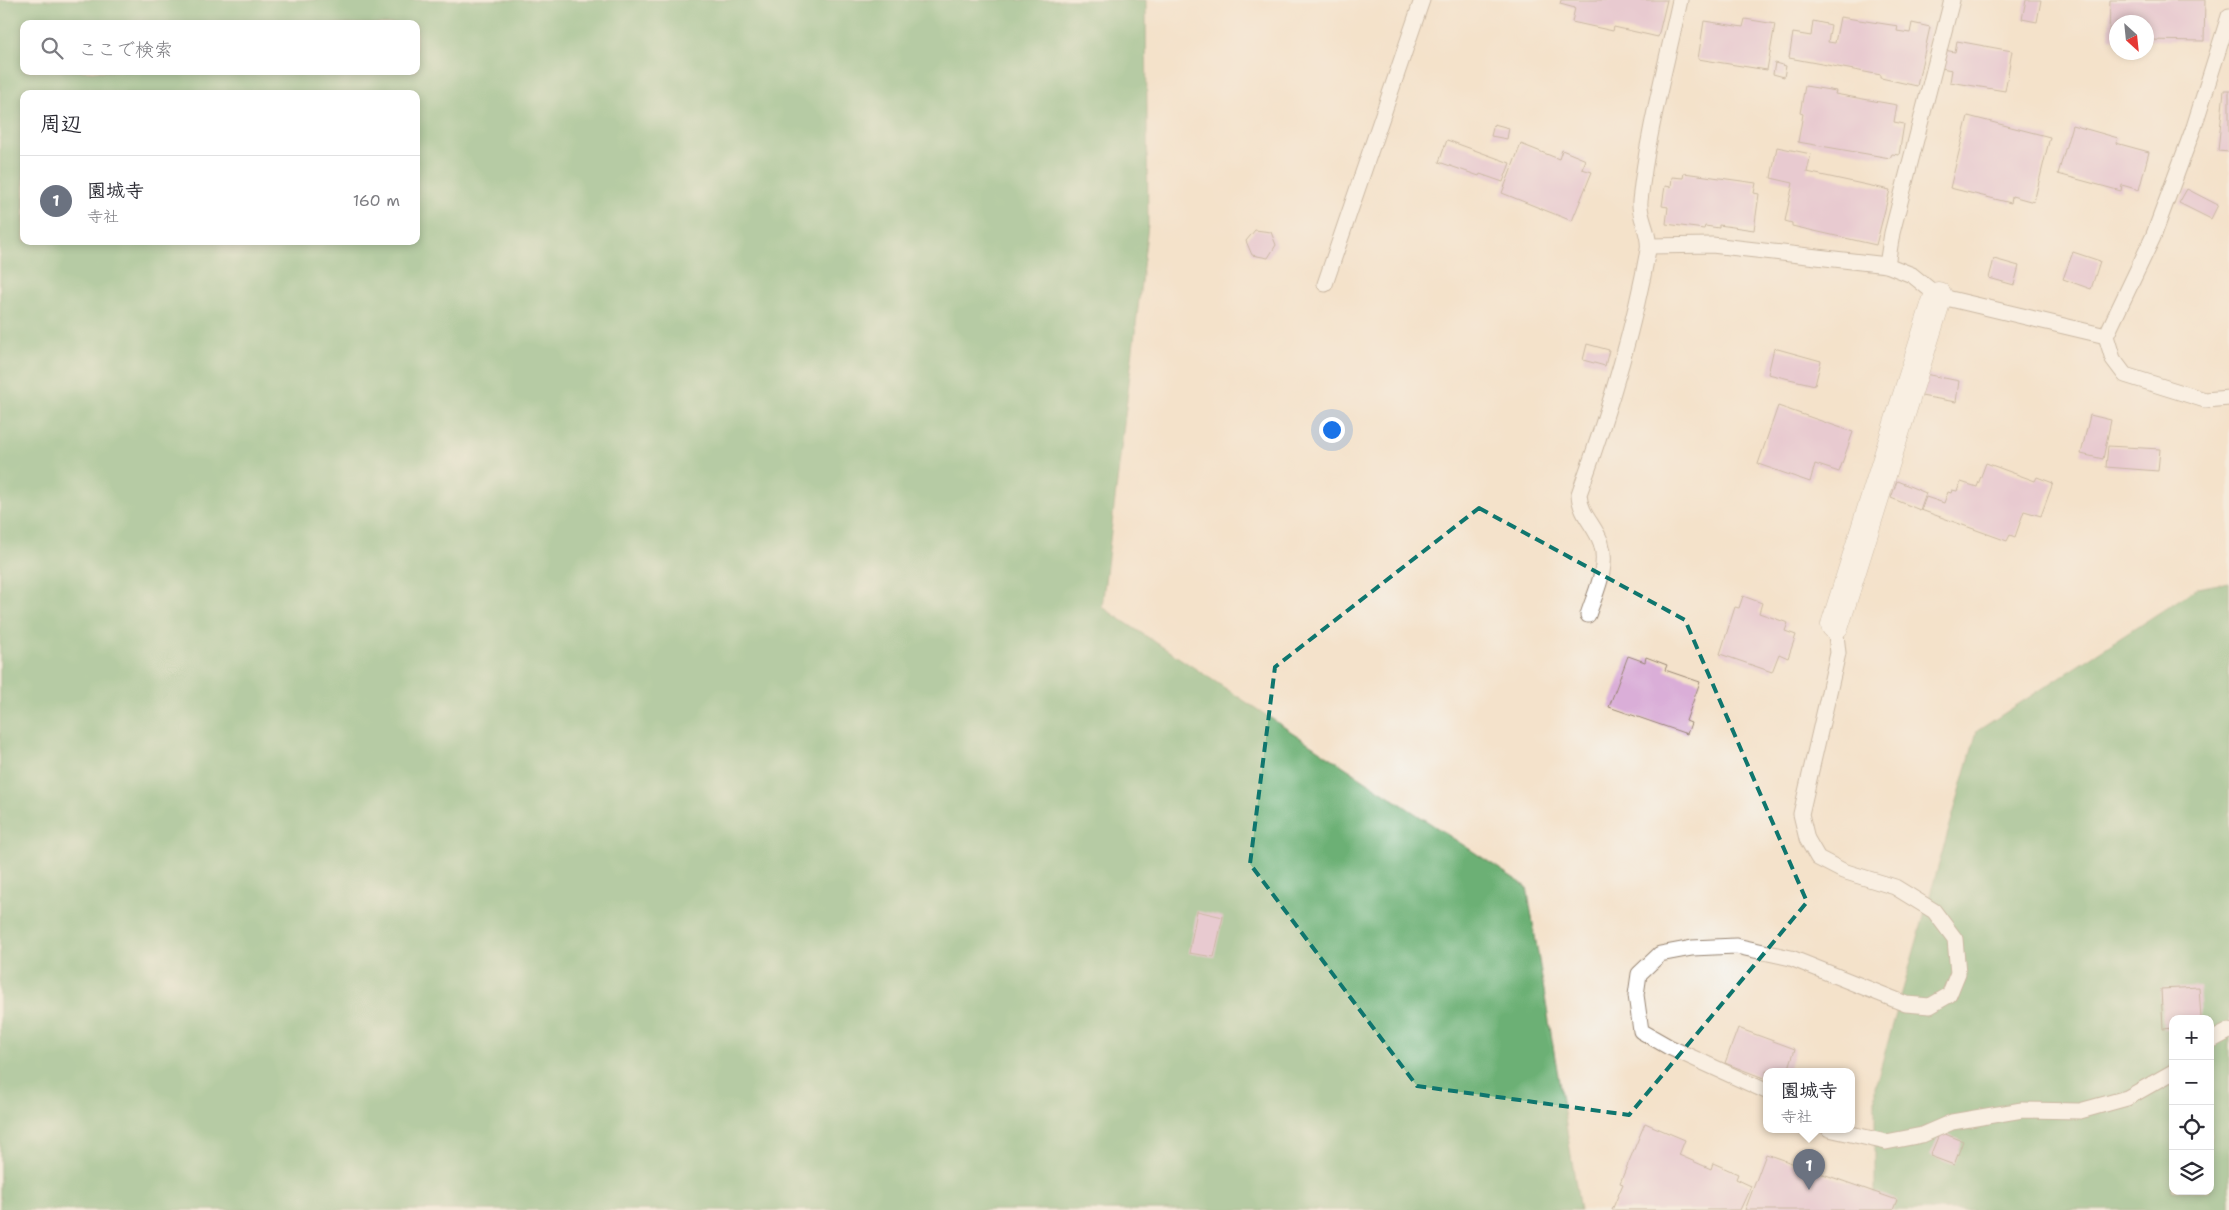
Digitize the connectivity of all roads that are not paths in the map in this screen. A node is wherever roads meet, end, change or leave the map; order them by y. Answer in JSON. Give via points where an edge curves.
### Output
{"nodes":[{"id":1,"x":1422,"y":0,"type":"edge"},
{"id":2,"x":1680,"y":0,"type":"edge"},
{"id":3,"x":1952,"y":0,"type":"edge"},
{"id":4,"x":2229,"y":16,"type":"edge"},
{"id":5,"x":1649,"y":246,"type":"junction"},
{"id":6,"x":1887,"y":265,"type":"junction"},
{"id":7,"x":1325,"y":284,"type":"dead end"},
{"id":8,"x":1938,"y":296,"type":"junction"},
{"id":9,"x":2106,"y":336,"type":"junction"},
{"id":10,"x":2229,"y":398,"type":"edge"},
{"id":11,"x":1588,"y":615,"type":"dead end"},
{"id":12,"x":1835,"y":625,"type":"joint"},
{"id":13,"x":2229,"y":1031,"type":"edge"},
{"id":14,"x":2214,"y":1039,"type":"edge"},
{"id":15,"x":2169,"y":1074,"type":"edge"},
{"id":16,"x":1763,"y":1090,"type":"edge"},
{"id":17,"x":1847,"y":1133,"type":"edge"}],
"edges":[{"from":1,"to":7,"type":"lane"},
{"from":2,"to":5,"type":"lane","via":[[1640,204]]},
{"from":3,"to":6,"type":"lane","via":[[1892,233]]},
{"from":4,"to":9,"type":"lane","via":[[2194,127],[2153,237]]},
{"from":5,"to":6,"type":"lane","via":[[1712,245]]},
{"from":5,"to":11,"type":"lane","via":[[1628,345],[1606,421],[1579,494],[1580,506],[1601,543],[1604,565]]},
{"from":6,"to":8,"type":"lane","via":[[1912,275]]},
{"from":8,"to":9,"type":"lane"},
{"from":8,"to":12,"type":"street"},
{"from":9,"to":10,"type":"lane","via":[[2113,359],[2125,375],[2205,400]]},
{"from":12,"to":16,"type":"lane","via":[[1838,653],[1801,814],[1808,839],[1818,858],[1895,887],[1934,911],[1955,939],[1958,973],[1949,995],[1930,1006],[1906,1004],[1791,958],[1736,946],[1692,948],[1660,954],[1639,974],[1636,995],[1641,1031],[1668,1047]]},
{"from":13,"to":14,"type":"lane"},
{"from":15,"to":17,"type":"lane","via":[[2127,1098],[2080,1111],[2022,1110],[1952,1122],[1922,1135],[1886,1142]]}]}
